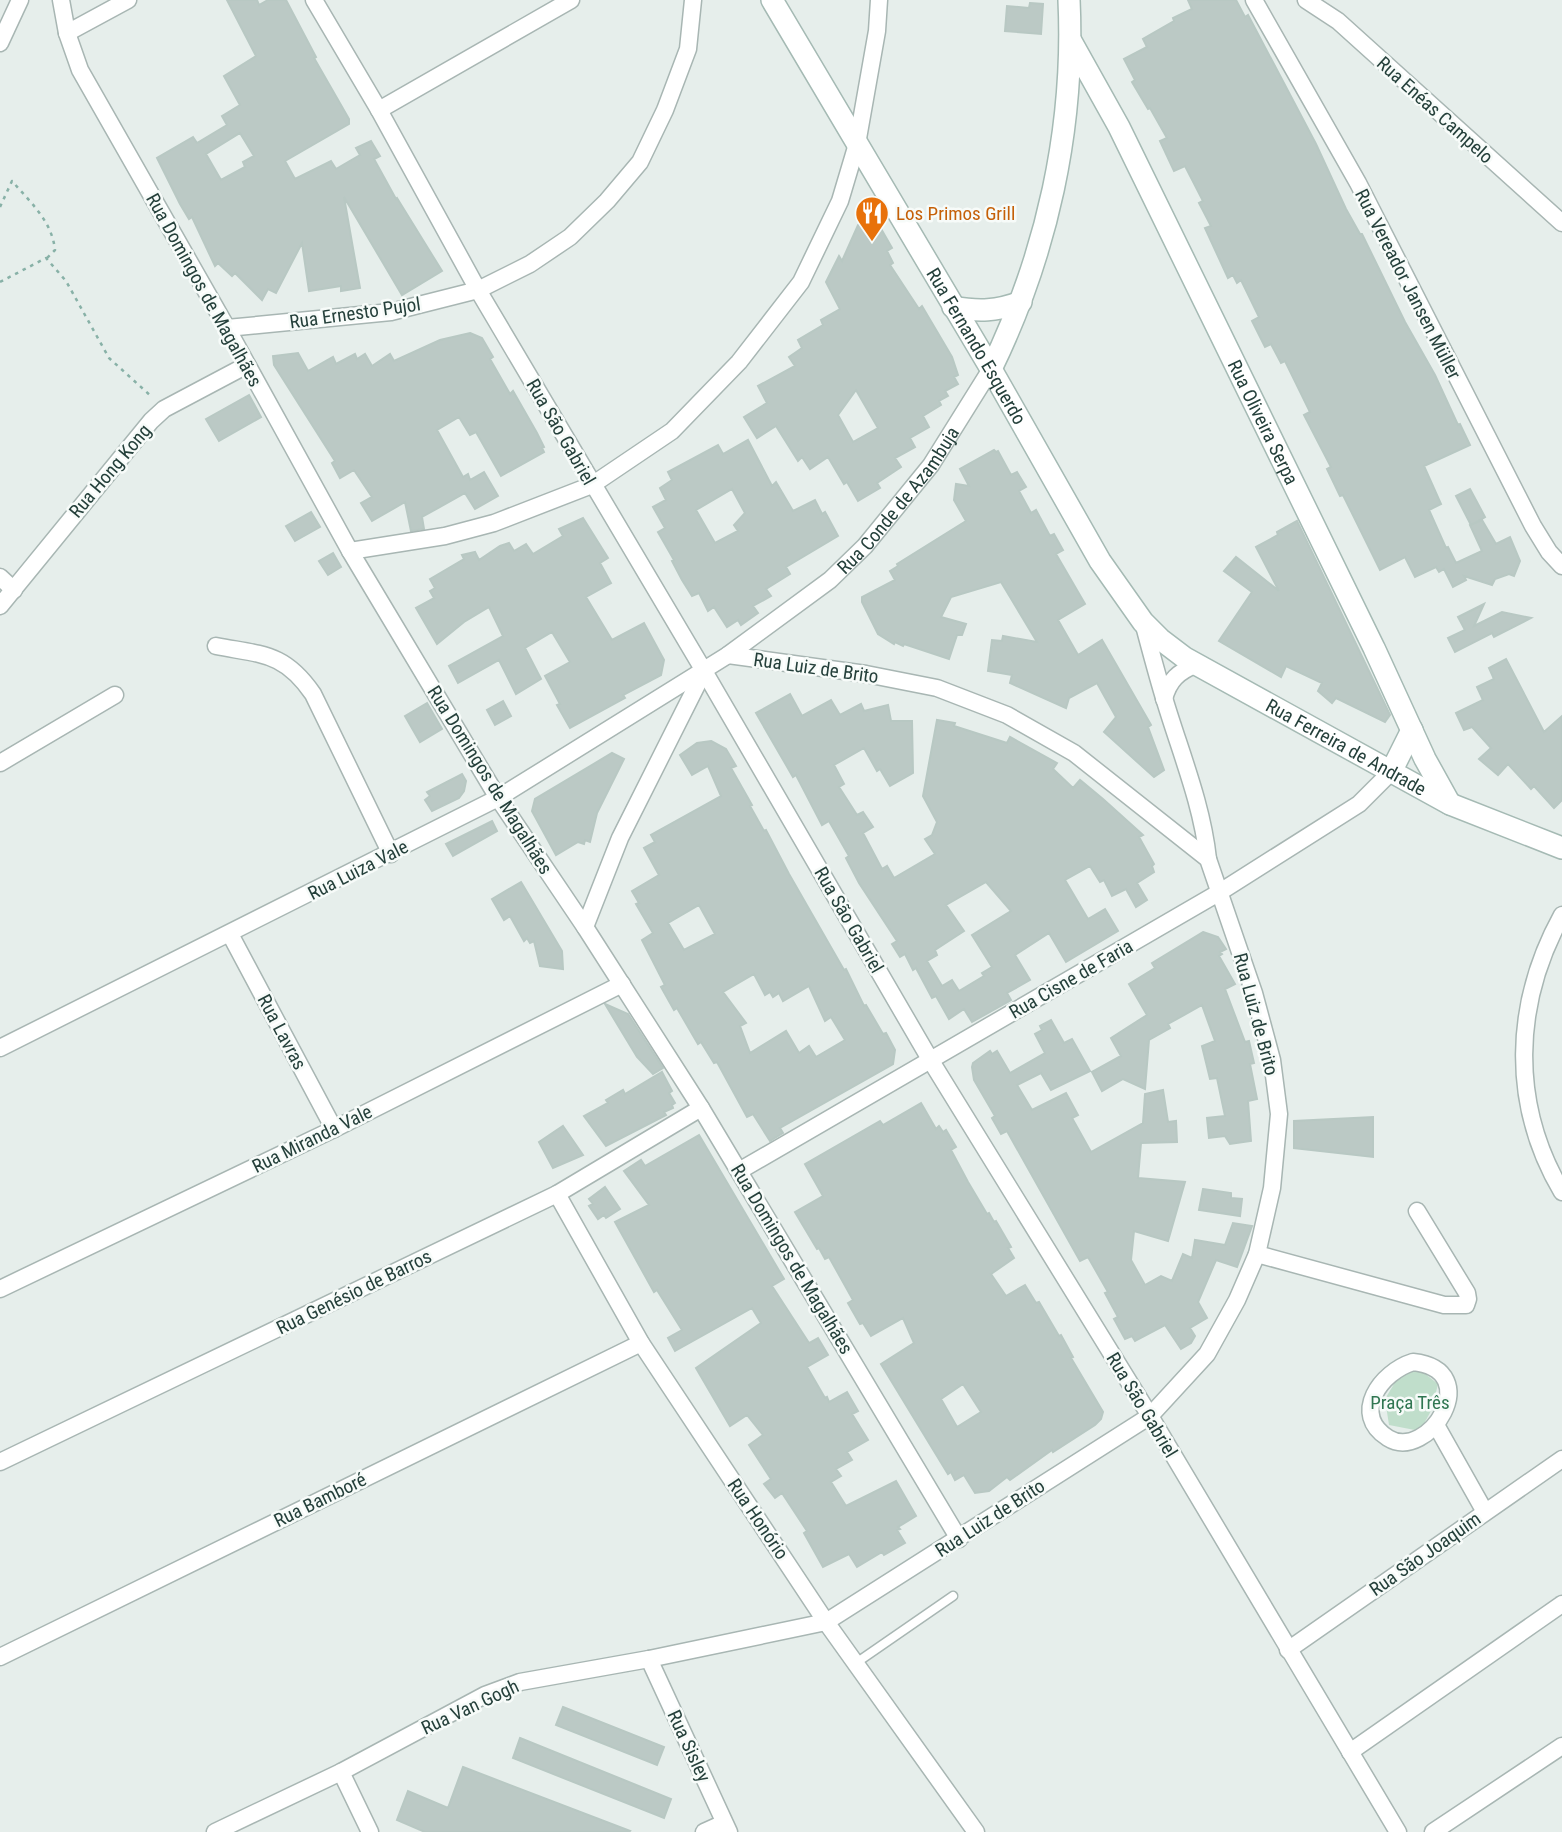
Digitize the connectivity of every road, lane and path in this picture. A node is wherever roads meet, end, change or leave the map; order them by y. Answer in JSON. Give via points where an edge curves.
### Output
{"nodes":[{"id":1,"x":20,"y":0,"type":"edge"},
{"id":2,"x":61,"y":0,"type":"edge"},
{"id":3,"x":128,"y":0,"type":"edge"},
{"id":4,"x":314,"y":0,"type":"edge"},
{"id":5,"x":571,"y":0,"type":"edge"},
{"id":6,"x":693,"y":0,"type":"edge"},
{"id":7,"x":772,"y":0,"type":"edge"},
{"id":8,"x":879,"y":0,"type":"edge"},
{"id":9,"x":1069,"y":0,"type":"edge"},
{"id":10,"x":1254,"y":0,"type":"edge"},
{"id":11,"x":1306,"y":0,"type":"edge"},
{"id":12,"x":67,"y":33,"type":"junction"},
{"id":13,"x":1071,"y":41,"type":"junction"},
{"id":14,"x":0,"y":43,"type":"edge"},
{"id":15,"x":379,"y":110,"type":"junction"},
{"id":16,"x":857,"y":144,"type":"junction"},
{"id":17,"x":0,"y":207,"type":"edge"},
{"id":18,"x":1562,"y":223,"type":"edge"},
{"id":19,"x":46,"y":258,"type":"junction"},
{"id":20,"x":0,"y":282,"type":"edge"},
{"id":21,"x":478,"y":290,"type":"junction"},
{"id":22,"x":1021,"y":302,"type":"junction"},
{"id":23,"x":953,"y":307,"type":"junction"},
{"id":24,"x":228,"y":328,"type":"junction"},
{"id":25,"x":247,"y":365,"type":"junction"},
{"id":26,"x":991,"y":369,"type":"junction"},
{"id":27,"x":164,"y":409,"type":"junction"},
{"id":28,"x":593,"y":485,"type":"junction"},
{"id":29,"x":350,"y":551,"type":"junction"},
{"id":30,"x":1562,"y":566,"type":"edge"},
{"id":31,"x":0,"y":577,"type":"edge"},
{"id":32,"x":14,"y":590,"type":"junction"},
{"id":33,"x":0,"y":606,"type":"edge"},
{"id":34,"x":1143,"y":622,"type":"junction"},
{"id":35,"x":216,"y":646,"type":"dead end"},
{"id":36,"x":728,"y":655,"type":"junction"},
{"id":37,"x":1197,"y":664,"type":"junction"},
{"id":38,"x":704,"y":671,"type":"junction"},
{"id":39,"x":115,"y":695,"type":"dead end"},
{"id":40,"x":1164,"y":699,"type":"junction"},
{"id":41,"x":1412,"y":730,"type":"junction"},
{"id":42,"x":1425,"y":759,"type":"junction"},
{"id":43,"x":0,"y":763,"type":"edge"},
{"id":44,"x":1391,"y":772,"type":"junction"},
{"id":45,"x":498,"y":798,"type":"junction"},
{"id":46,"x":1450,"y":804,"type":"junction"},
{"id":47,"x":1562,"y":848,"type":"edge"},
{"id":48,"x":391,"y":854,"type":"junction"},
{"id":49,"x":1208,"y":859,"type":"junction"},
{"id":50,"x":1220,"y":892,"type":"junction"},
{"id":51,"x":1562,"y":915,"type":"edge"},
{"id":52,"x":585,"y":927,"type":"junction"},
{"id":53,"x":230,"y":934,"type":"junction"},
{"id":54,"x":622,"y":984,"type":"junction"},
{"id":55,"x":0,"y":1048,"type":"edge"},
{"id":56,"x":930,"y":1061,"type":"junction"},
{"id":57,"x":701,"y":1108,"type":"junction"},
{"id":58,"x":334,"y":1129,"type":"junction"},
{"id":59,"x":739,"y":1171,"type":"junction"},
{"id":60,"x":1562,"y":1192,"type":"edge"},
{"id":61,"x":557,"y":1194,"type":"junction"},
{"id":62,"x":1417,"y":1211,"type":"dead end"},
{"id":63,"x":1257,"y":1254,"type":"junction"},
{"id":64,"x":0,"y":1289,"type":"edge"},
{"id":65,"x":641,"y":1343,"type":"junction"},
{"id":66,"x":1150,"y":1416,"type":"junction"},
{"id":67,"x":1436,"y":1425,"type":"junction"},
{"id":68,"x":1562,"y":1459,"type":"edge"},
{"id":69,"x":0,"y":1462,"type":"edge"},
{"id":70,"x":1485,"y":1512,"type":"junction"},
{"id":71,"x":959,"y":1539,"type":"junction"},
{"id":72,"x":953,"y":1596,"type":"dead end"},
{"id":73,"x":1562,"y":1604,"type":"edge"},
{"id":74,"x":826,"y":1622,"type":"junction"},
{"id":75,"x":1288,"y":1650,"type":"junction"},
{"id":76,"x":0,"y":1657,"type":"edge"},
{"id":77,"x":649,"y":1659,"type":"junction"},
{"id":78,"x":856,"y":1663,"type":"junction"},
{"id":79,"x":1562,"y":1746,"type":"edge"},
{"id":80,"x":1350,"y":1752,"type":"junction"},
{"id":81,"x":341,"y":1772,"type":"junction"},
{"id":82,"x":727,"y":1827,"type":"edge"},
{"id":83,"x":215,"y":1832,"type":"edge"},
{"id":84,"x":370,"y":1832,"type":"edge"},
{"id":85,"x":704,"y":1832,"type":"edge"},
{"id":86,"x":976,"y":1832,"type":"edge"},
{"id":87,"x":1398,"y":1832,"type":"edge"},
{"id":88,"x":1433,"y":1832,"type":"edge"}],
"edges":[{"from":1,"to":14,"type":"street"},
{"from":2,"to":12,"type":"street","name":"Rua Domingos de Magalhães"},
{"from":3,"to":12,"type":"street"},
{"from":4,"to":15,"type":"street","name":"Rua São Gabriel"},
{"from":5,"to":15,"type":"street"},
{"from":6,"to":21,"type":"street","name":"Rua Ernesto Pujol","via":[[688,49],[640,162],[570,237]]},
{"from":7,"to":16,"type":"street","name":"Rua Fernando Esquerdo"},
{"from":8,"to":16,"type":"street"},
{"from":9,"to":13,"type":"street","name":"Rua Conde de Azambuja"},
{"from":10,"to":30,"type":"street","name":"Rua Vereador Jansen Müller","via":[[1358,183],[1533,526]]},
{"from":11,"to":18,"type":"street","name":"Rua Enéas Campelo","via":[[1338,22]]},
{"from":12,"to":24,"type":"street","name":"Rua Domingos de Magalhães","via":[[80,70]]},
{"from":13,"to":22,"type":"street","name":"Rua Conde de Azambuja","via":[[1068,112],[1056,180]]},
{"from":13,"to":41,"type":"street","name":"Rua Oliveira Serpa","via":[[1119,127]]},
{"from":15,"to":21,"type":"street","name":"Rua São Gabriel"},
{"from":16,"to":23,"type":"street","name":"Rua Fernando Esquerdo"},
{"from":16,"to":28,"type":"street","via":[[840,201],[801,282],[739,362],[672,431]]},
{"from":17,"to":19,"type":"path","via":[[12,181],[53,235],[55,250]]},
{"from":19,"to":20,"type":"path"},
{"from":19,"to":27,"type":"path","via":[[66,281],[109,358]]},
{"from":21,"to":24,"type":"street","name":"Rua Ernesto Pujol","via":[[391,312]]},
{"from":21,"to":28,"type":"street","name":"Rua São Gabriel"},
{"from":22,"to":23,"type":"street","via":[[983,312]]},
{"from":22,"to":26,"type":"street","name":"Rua Conde de Azambuja"},
{"from":23,"to":26,"type":"street","name":"Rua Fernando Esquerdo"},
{"from":24,"to":25,"type":"street","name":"Rua Domingos de Magalhães"},
{"from":25,"to":27,"type":"street","name":"Rua Hong Kong"},
{"from":25,"to":29,"type":"street","name":"Rua Domingos de Magalhães"},
{"from":26,"to":34,"type":"street","name":"Rua Fernando Esquerdo","via":[[1100,561]]},
{"from":26,"to":36,"type":"street","name":"Rua Conde de Azambuja","via":[[931,465],[865,547],[830,580]]},
{"from":27,"to":32,"type":"street","name":"Rua Hong Kong","via":[[135,438]]},
{"from":28,"to":29,"type":"street","via":[[494,523]]},
{"from":28,"to":38,"type":"street","name":"Rua São Gabriel"},
{"from":29,"to":45,"type":"street","name":"Rua Domingos de Magalhães"},
{"from":31,"to":32,"type":"street"},
{"from":32,"to":33,"type":"street","name":"Rua Hong Kong"},
{"from":34,"to":37,"type":"street","name":"Rua Ferreira de Andrade"},
{"from":34,"to":40,"type":"street","name":"Rua Fernando Esquerdo"},
{"from":35,"to":48,"type":"street","via":[[268,657],[300,675]]},
{"from":36,"to":38,"type":"street","name":"Rua Conde de Azambuja"},
{"from":36,"to":49,"type":"street","name":"Rua Luiz de Brito","via":[[936,688],[1007,715],[1074,753]]},
{"from":37,"to":40,"type":"street","via":[[1172,679]]},
{"from":37,"to":44,"type":"street","name":"Rua Ferreira de Andrade"},
{"from":38,"to":45,"type":"street","name":"Rua Luiza Vale"},
{"from":38,"to":52,"type":"street","name":"Rua Conde de Azambuja","via":[[620,838]]},
{"from":38,"to":56,"type":"street","name":"Rua São Gabriel"},
{"from":39,"to":43,"type":"street"},
{"from":40,"to":49,"type":"street","name":"Rua Fernando Esquerdo","via":[[1196,794]]},
{"from":41,"to":42,"type":"street","name":"Rua Oliveira Serpa"},
{"from":41,"to":44,"type":"street"},
{"from":42,"to":44,"type":"street"},
{"from":42,"to":46,"type":"street","name":"Rua Oliveira Serpa"},
{"from":44,"to":46,"type":"street","name":"Rua Ferreira de Andrade"},
{"from":44,"to":50,"type":"street","name":"Rua Cisne de Faria","via":[[1359,804]]},
{"from":45,"to":48,"type":"street","name":"Rua Luiza Vale"},
{"from":45,"to":52,"type":"street","name":"Rua Domingos de Magalhães"},
{"from":46,"to":47,"type":"street","name":"Rua Ferreira de Andrade"},
{"from":48,"to":53,"type":"street","name":"Rua Luiza Vale"},
{"from":49,"to":50,"type":"street","name":"Rua Luiz de Brito"},
{"from":50,"to":56,"type":"street","name":"Rua Cisne de Faria"},
{"from":50,"to":63,"type":"street","name":"Rua Luiz de Brito","via":[[1272,1060],[1279,1114],[1272,1188]]},
{"from":51,"to":60,"type":"street","via":[[1533,985],[1524,1083],[1531,1122]]},
{"from":52,"to":54,"type":"street","name":"Rua Domingos de Magalhães"},
{"from":53,"to":55,"type":"street","name":"Rua Luiza Vale"},
{"from":53,"to":58,"type":"street","name":"Rua Lavras"},
{"from":54,"to":57,"type":"street","name":"Rua Domingos de Magalhães"},
{"from":54,"to":58,"type":"street","name":"Rua Miranda Vale"},
{"from":56,"to":59,"type":"street","name":"Rua Cisne de Faria"},
{"from":56,"to":66,"type":"street","name":"Rua São Gabriel"},
{"from":57,"to":59,"type":"street","name":"Rua Domingos de Magalhães"},
{"from":57,"to":61,"type":"street","name":"Rua Genésio de Barros"},
{"from":58,"to":64,"type":"street","name":"Rua Miranda Vale"},
{"from":59,"to":71,"type":"street","name":"Rua Domingos de Magalhães"},
{"from":61,"to":65,"type":"street","name":"Rua Honório"},
{"from":61,"to":69,"type":"street","name":"Rua Genésio de Barros"},
{"from":62,"to":63,"type":"street","via":[[1466,1293],[1466,1305],[1444,1305]]},
{"from":63,"to":66,"type":"street","name":"Rua Luiz de Brito","via":[[1207,1354]]},
{"from":65,"to":74,"type":"street","name":"Rua Honório"},
{"from":65,"to":76,"type":"street","name":"Rua Bamboré"},
{"from":66,"to":71,"type":"street","name":"Rua Luiz de Brito"},
{"from":66,"to":75,"type":"street","name":"Rua São Gabriel"},
{"from":67,"to":67,"type":"street","via":[[1409,1442],[1392,1441],[1378,1432],[1370,1417],[1371,1400],[1400,1366],[1427,1364],[1447,1382],[1446,1410]]},
{"from":67,"to":70,"type":"street"},
{"from":68,"to":70,"type":"street","name":"Rua São Joaquim"},
{"from":70,"to":75,"type":"street","name":"Rua São Joaquim"},
{"from":71,"to":74,"type":"street","name":"Rua Luiz de Brito"},
{"from":72,"to":78,"type":"lane"},
{"from":73,"to":80,"type":"street"},
{"from":74,"to":77,"type":"street","name":"Rua Van Gogh"},
{"from":74,"to":78,"type":"street","name":"Rua Honório"},
{"from":75,"to":80,"type":"street","name":"Rua São Gabriel"},
{"from":77,"to":81,"type":"street","name":"Rua Van Gogh","via":[[520,1682],[485,1695]]},
{"from":77,"to":82,"type":"street","name":"Rua Sisley"},
{"from":78,"to":86,"type":"street","name":"Rua Honório"},
{"from":79,"to":88,"type":"street"},
{"from":80,"to":87,"type":"street","name":"Rua São Gabriel"},
{"from":81,"to":83,"type":"street","name":"Rua Van Gogh"},
{"from":81,"to":84,"type":"street"},
{"from":82,"to":85,"type":"street"}]}
